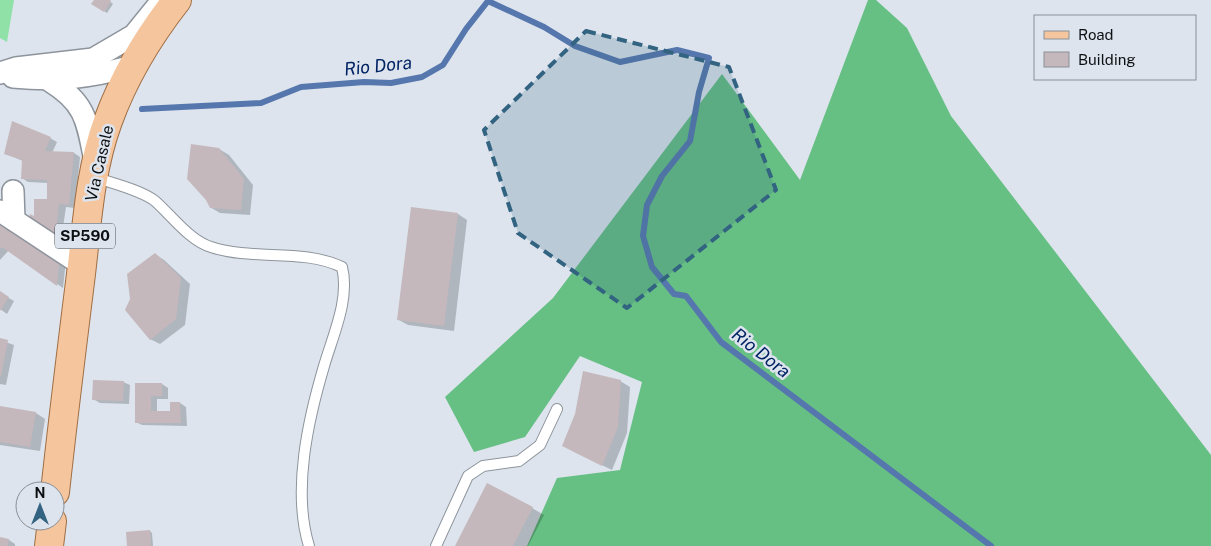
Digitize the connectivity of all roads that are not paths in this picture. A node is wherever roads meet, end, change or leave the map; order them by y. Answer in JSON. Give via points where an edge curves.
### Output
{"nodes":[{"id":1,"x":164,"y":0,"type":"edge"},
{"id":2,"x":177,"y":0,"type":"edge"},
{"id":3,"x":132,"y":66,"type":"junction"},
{"id":4,"x":0,"y":74,"type":"edge"},
{"id":5,"x":50,"y":80,"type":"junction"},
{"id":6,"x":94,"y":170,"type":"junction"},
{"id":7,"x":13,"y":191,"type":"dead end"},
{"id":8,"x":7,"y":215,"type":"edge"},
{"id":9,"x":82,"y":265,"type":"junction"},
{"id":10,"x":557,"y":409,"type":"dead end"},
{"id":11,"x":56,"y":481,"type":"edge"},
{"id":12,"x":51,"y":531,"type":"edge"},
{"id":13,"x":49,"y":546,"type":"edge"},
{"id":14,"x":309,"y":546,"type":"edge"},
{"id":15,"x":436,"y":546,"type":"edge"}],
"edges":[{"from":1,"to":4,"type":"street","via":[[134,36],[93,59],[16,68]]},
{"from":2,"to":3,"type":"main road","name":"Via Casale","number":"SP590"},
{"from":3,"to":5,"type":"street","via":[[102,74]]},
{"from":3,"to":6,"type":"main road","name":"Via Casale","number":"SP590","via":[[107,122]]},
{"from":4,"to":5,"type":"street"},
{"from":5,"to":6,"type":"street","via":[[80,105],[88,126]]},
{"from":6,"to":9,"type":"main road","name":"Via Casale","number":"SP590"},
{"from":6,"to":14,"type":"lane","via":[[153,200],[209,247],[244,254],[325,259],[342,267],[346,282],[340,315],[306,439],[302,478]]},
{"from":7,"to":8,"type":"street"},
{"from":8,"to":9,"type":"street"},
{"from":9,"to":11,"type":"main road","name":"Via Casale","number":"SP590"},
{"from":10,"to":15,"type":"lane","via":[[540,444],[519,461],[483,466],[468,476]]},
{"from":12,"to":13,"type":"main road"}]}
